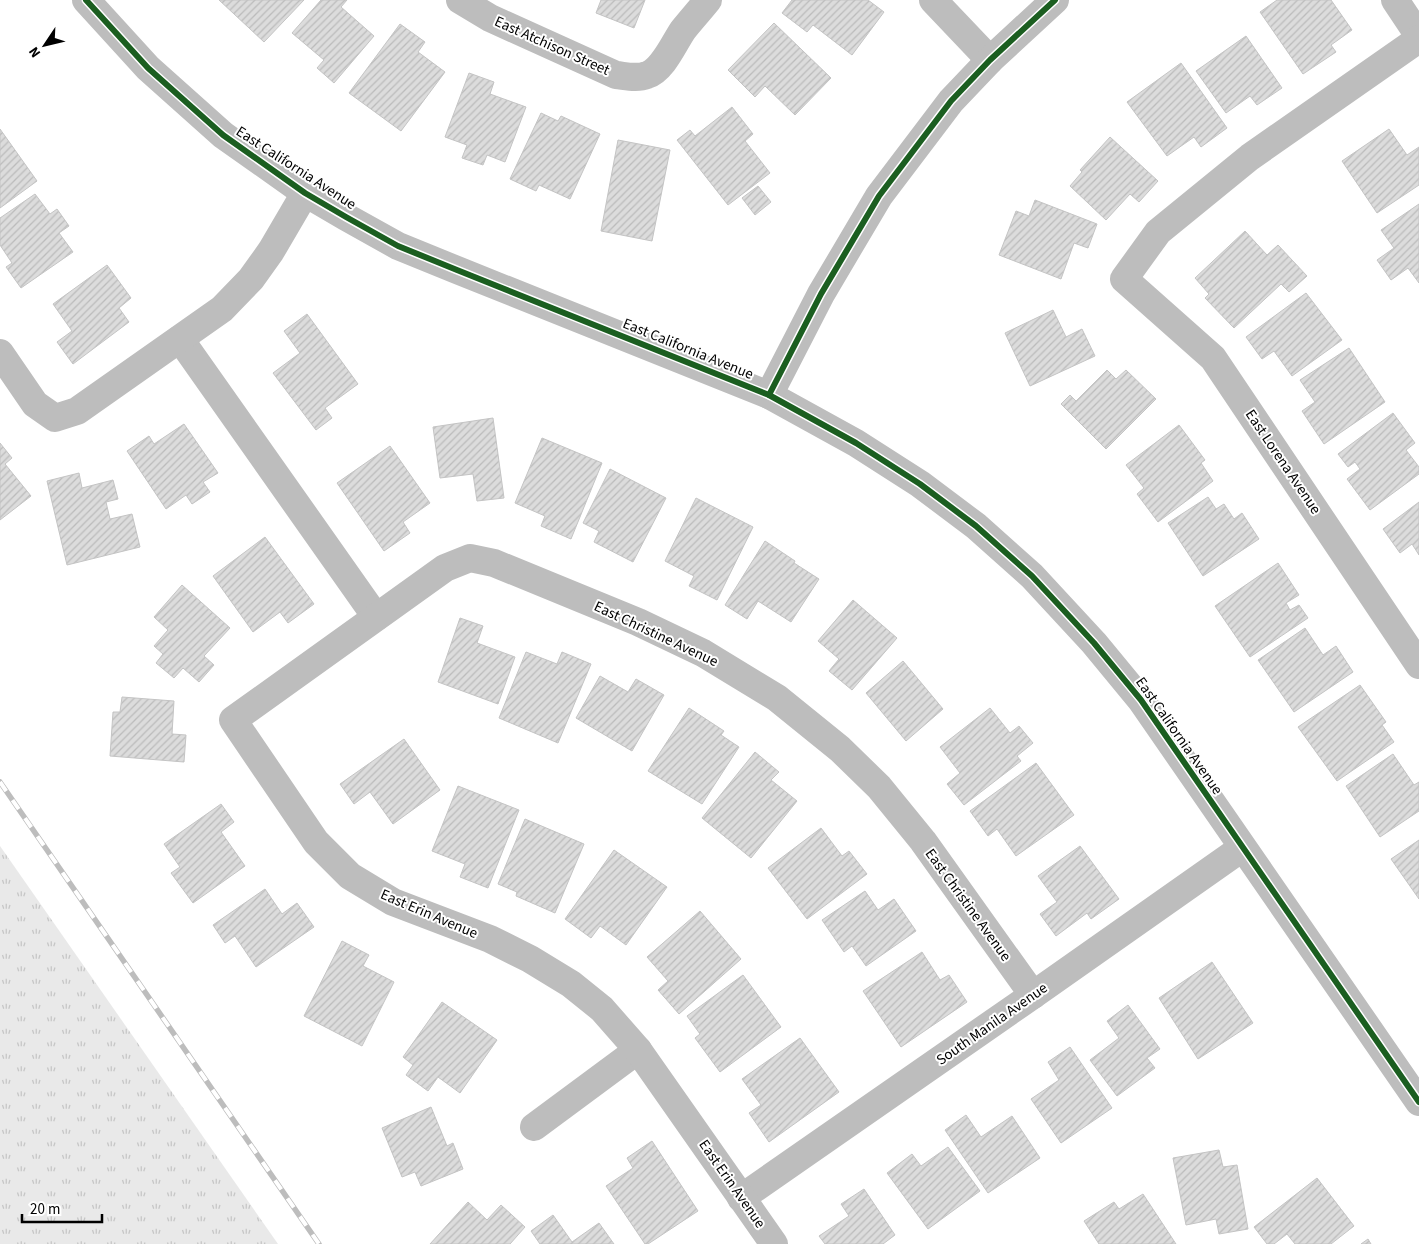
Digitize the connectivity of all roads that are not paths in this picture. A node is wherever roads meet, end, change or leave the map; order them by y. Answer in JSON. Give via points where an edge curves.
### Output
{"nodes":[{"id":1,"x":86,"y":0,"type":"edge"},
{"id":2,"x":460,"y":0,"type":"edge"},
{"id":3,"x":708,"y":0,"type":"edge"},
{"id":4,"x":933,"y":0,"type":"edge"},
{"id":5,"x":1055,"y":0,"type":"edge"},
{"id":6,"x":1395,"y":0,"type":"edge"},
{"id":7,"x":1419,"y":37,"type":"edge"},
{"id":8,"x":990,"y":60,"type":"junction"},
{"id":9,"x":304,"y":193,"type":"junction"},
{"id":10,"x":180,"y":339,"type":"junction"},
{"id":11,"x":0,"y":353,"type":"edge"},
{"id":12,"x":769,"y":395,"type":"junction"},
{"id":13,"x":376,"y":618,"type":"junction"},
{"id":14,"x":1419,"y":665,"type":"edge"},
{"id":15,"x":1242,"y":848,"type":"junction"},
{"id":16,"x":1033,"y":995,"type":"junction"},
{"id":17,"x":638,"y":1050,"type":"junction"},
{"id":18,"x":1419,"y":1102,"type":"edge"},
{"id":19,"x":534,"y":1126,"type":"dead end"},
{"id":20,"x":741,"y":1198,"type":"junction"},
{"id":21,"x":774,"y":1244,"type":"edge"}],
"edges":[{"from":1,"to":9,"type":"street","name":"East California Avenue","via":[[148,68],[223,135]]},
{"from":2,"to":3,"type":"street","name":"East Atchison Street","via":[[490,18],[616,75],[634,77],[649,75],[666,58]]},
{"from":4,"to":8,"type":"street"},
{"from":5,"to":8,"type":"street"},
{"from":6,"to":7,"type":"street"},
{"from":7,"to":14,"type":"street","name":"East Lorena Avenue","via":[[1250,157],[1158,232],[1124,279],[1213,358]]},
{"from":8,"to":12,"type":"street","via":[[951,101],[880,196],[821,294]]},
{"from":9,"to":10,"type":"street","via":[[251,279],[222,309]]},
{"from":9,"to":12,"type":"street","name":"East California Avenue","via":[[398,246]]},
{"from":10,"to":11,"type":"street","via":[[77,411],[55,418],[36,404]]},
{"from":10,"to":13,"type":"street"},
{"from":12,"to":15,"type":"street","name":"East California Avenue","via":[[856,443],[920,484],[976,526],[1032,576],[1141,700]]},
{"from":13,"to":16,"type":"street","name":"East Christine Avenue","via":[[445,568],[470,558],[494,563],[638,622],[703,653],[777,698],[840,749],[879,787],[923,841]]},
{"from":13,"to":17,"type":"street","name":"East Erin Avenue","via":[[234,720],[316,842],[350,876],[393,902],[490,939],[530,959],[571,984],[602,1009]]},
{"from":15,"to":16,"type":"street","name":"South Manila Avenue"},
{"from":15,"to":18,"type":"street","name":"East California Avenue"},
{"from":16,"to":20,"type":"street","name":"South Manila Avenue"},
{"from":17,"to":19,"type":"street"},
{"from":17,"to":20,"type":"street","name":"East Erin Avenue"},
{"from":20,"to":21,"type":"street","name":"East Erin Avenue"}]}
